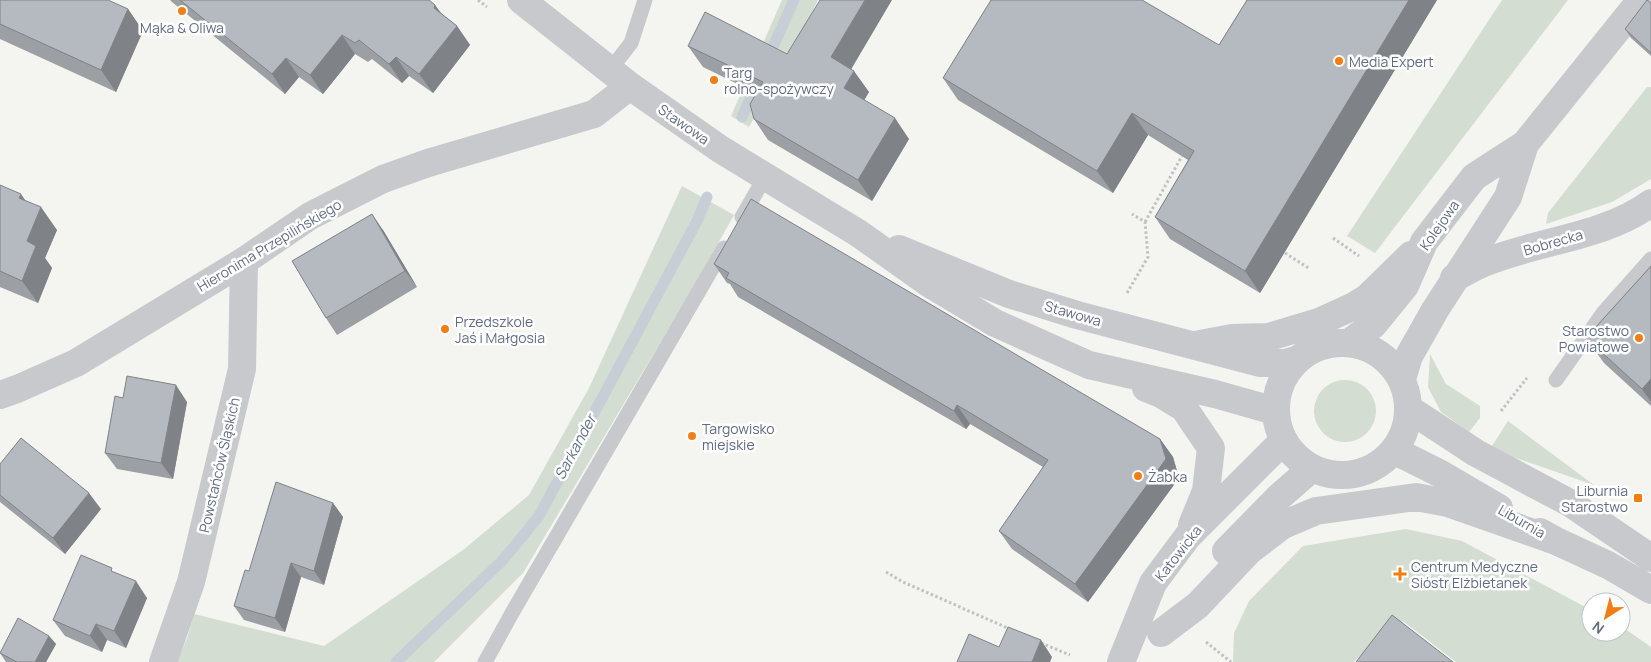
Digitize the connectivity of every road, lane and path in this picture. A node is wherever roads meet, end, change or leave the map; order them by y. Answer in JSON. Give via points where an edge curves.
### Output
{"nodes":[{"id":1,"x":521,"y":0,"type":"edge"},
{"id":2,"x":645,"y":0,"type":"edge"},
{"id":3,"x":1641,"y":0,"type":"edge"},
{"id":4,"x":620,"y":78,"type":"junction"},
{"id":5,"x":1525,"y":144,"type":"junction"},
{"id":6,"x":1182,"y":156,"type":"edge"},
{"id":7,"x":765,"y":177,"type":"junction"},
{"id":8,"x":1651,"y":203,"type":"edge"},
{"id":9,"x":1132,"y":214,"type":"dead end"},
{"id":10,"x":1145,"y":222,"type":"junction"},
{"id":11,"x":858,"y":233,"type":"junction"},
{"id":12,"x":1333,"y":238,"type":"dead end"},
{"id":13,"x":1424,"y":242,"type":"junction"},
{"id":14,"x":1285,"y":253,"type":"dead end"},
{"id":15,"x":1366,"y":260,"type":"dead end"},
{"id":16,"x":1651,"y":260,"type":"edge"},
{"id":17,"x":244,"y":261,"type":"junction"},
{"id":18,"x":1310,"y":269,"type":"dead end"},
{"id":19,"x":1454,"y":278,"type":"junction"},
{"id":20,"x":1126,"y":296,"type":"dead end"},
{"id":21,"x":1349,"y":343,"type":"junction"},
{"id":22,"x":1192,"y":346,"type":"junction"},
{"id":23,"x":1296,"y":360,"type":"junction"},
{"id":24,"x":1089,"y":365,"type":"junction"},
{"id":25,"x":1527,"y":378,"type":"dead end"},
{"id":26,"x":1402,"y":379,"type":"junction"},
{"id":27,"x":1556,"y":380,"type":"dead end"},
{"id":28,"x":0,"y":395,"type":"edge"},
{"id":29,"x":1409,"y":410,"type":"junction"},
{"id":30,"x":1275,"y":411,"type":"junction"},
{"id":31,"x":1501,"y":411,"type":"dead end"},
{"id":32,"x":1283,"y":441,"type":"junction"},
{"id":33,"x":1395,"y":451,"type":"junction"},
{"id":34,"x":1311,"y":469,"type":"junction"},
{"id":35,"x":1188,"y":536,"type":"junction"},
{"id":36,"x":1556,"y":541,"type":"junction"},
{"id":37,"x":1651,"y":558,"type":"edge"},
{"id":38,"x":886,"y":572,"type":"dead end"},
{"id":39,"x":1651,"y":590,"type":"edge"},
{"id":40,"x":1017,"y":632,"type":"edge"},
{"id":41,"x":1161,"y":633,"type":"junction"},
{"id":42,"x":1202,"y":639,"type":"dead end"},
{"id":43,"x":1035,"y":640,"type":"edge"},
{"id":44,"x":1070,"y":656,"type":"dead end"},
{"id":45,"x":162,"y":662,"type":"edge"},
{"id":46,"x":486,"y":662,"type":"edge"},
{"id":47,"x":1121,"y":662,"type":"edge"},
{"id":48,"x":1131,"y":662,"type":"edge"},
{"id":49,"x":1231,"y":662,"type":"edge"}],
"edges":[{"from":1,"to":4,"type":"street","name":"Stawowa"},
{"from":2,"to":4,"type":"lane"},
{"from":3,"to":5,"type":"street","name":"Kolejowa"},
{"from":4,"to":7,"type":"street","name":"Stawowa","via":[[720,150]]},
{"from":4,"to":17,"type":"street","name":"Hieronima Przepilińskiego","via":[[594,114],[383,179],[310,216]]},
{"from":5,"to":13,"type":"street","name":"Kolejowa","via":[[1474,177]]},
{"from":5,"to":19,"type":"street","name":"Kolejowa","via":[[1508,197]]},
{"from":6,"to":10,"type":"path"},
{"from":7,"to":11,"type":"street","name":"Stawowa"},
{"from":7,"to":46,"type":"lane"},
{"from":8,"to":19,"type":"street","name":"Bobrecka","via":[[1606,227],[1489,261]]},
{"from":9,"to":10,"type":"path"},
{"from":10,"to":20,"type":"path","via":[[1148,257]]},
{"from":11,"to":22,"type":"street","name":"Stawowa","via":[[1009,294]]},
{"from":11,"to":24,"type":"street","name":"Stawowa","via":[[930,284],[995,323]]},
{"from":12,"to":15,"type":"path"},
{"from":13,"to":21,"type":"street","name":"Kolejowa","via":[[1404,286],[1374,324]]},
{"from":13,"to":22,"type":"street","via":[[1367,298],[1319,322],[1270,337],[1232,338]]},
{"from":14,"to":18,"type":"path"},
{"from":16,"to":27,"type":"lane","via":[[1603,312]]},
{"from":17,"to":28,"type":"street","name":"Hieronima Przepilińskiego","via":[[76,363]]},
{"from":17,"to":45,"type":"street","name":"Powstańców Śląskich","via":[[242,369],[191,582]]},
{"from":19,"to":26,"type":"street","name":"Kolejowa","via":[[1409,356]]},
{"from":21,"to":23,"type":"street","via":[[1312,349]]},
{"from":21,"to":26,"type":"street","via":[[1380,354]]},
{"from":22,"to":23,"type":"street","name":"Stawowa","via":[[1260,363]]},
{"from":23,"to":30,"type":"street","via":[[1284,375],[1277,392]]},
{"from":24,"to":30,"type":"street","name":"Stawowa"},
{"from":24,"to":35,"type":"street","via":[[1162,394],[1184,408],[1211,448],[1206,491]]},
{"from":25,"to":31,"type":"path"},
{"from":26,"to":29,"type":"street"},
{"from":29,"to":33,"type":"street","via":[[1405,432]]},
{"from":29,"to":37,"type":"street","via":[[1476,453],[1570,503]]},
{"from":30,"to":32,"type":"street"},
{"from":32,"to":34,"type":"street","via":[[1295,457]]},
{"from":32,"to":35,"type":"street","name":"Katowicka"},
{"from":33,"to":34,"type":"street","via":[[1377,467],[1356,475],[1333,476]]},
{"from":33,"to":36,"type":"street","name":"Liburnia","via":[[1442,474]]},
{"from":34,"to":41,"type":"street","via":[[1212,565]]},
{"from":35,"to":47,"type":"street","name":"Katowicka","via":[[1153,584]]},
{"from":36,"to":39,"type":"street","name":"Liburnia","via":[[1608,565]]},
{"from":36,"to":41,"type":"street","via":[[1448,502],[1416,497],[1316,511],[1283,525],[1249,552],[1198,606]]},
{"from":38,"to":40,"type":"path"},
{"from":41,"to":48,"type":"street"},
{"from":42,"to":49,"type":"path"},
{"from":43,"to":44,"type":"path"}]}
